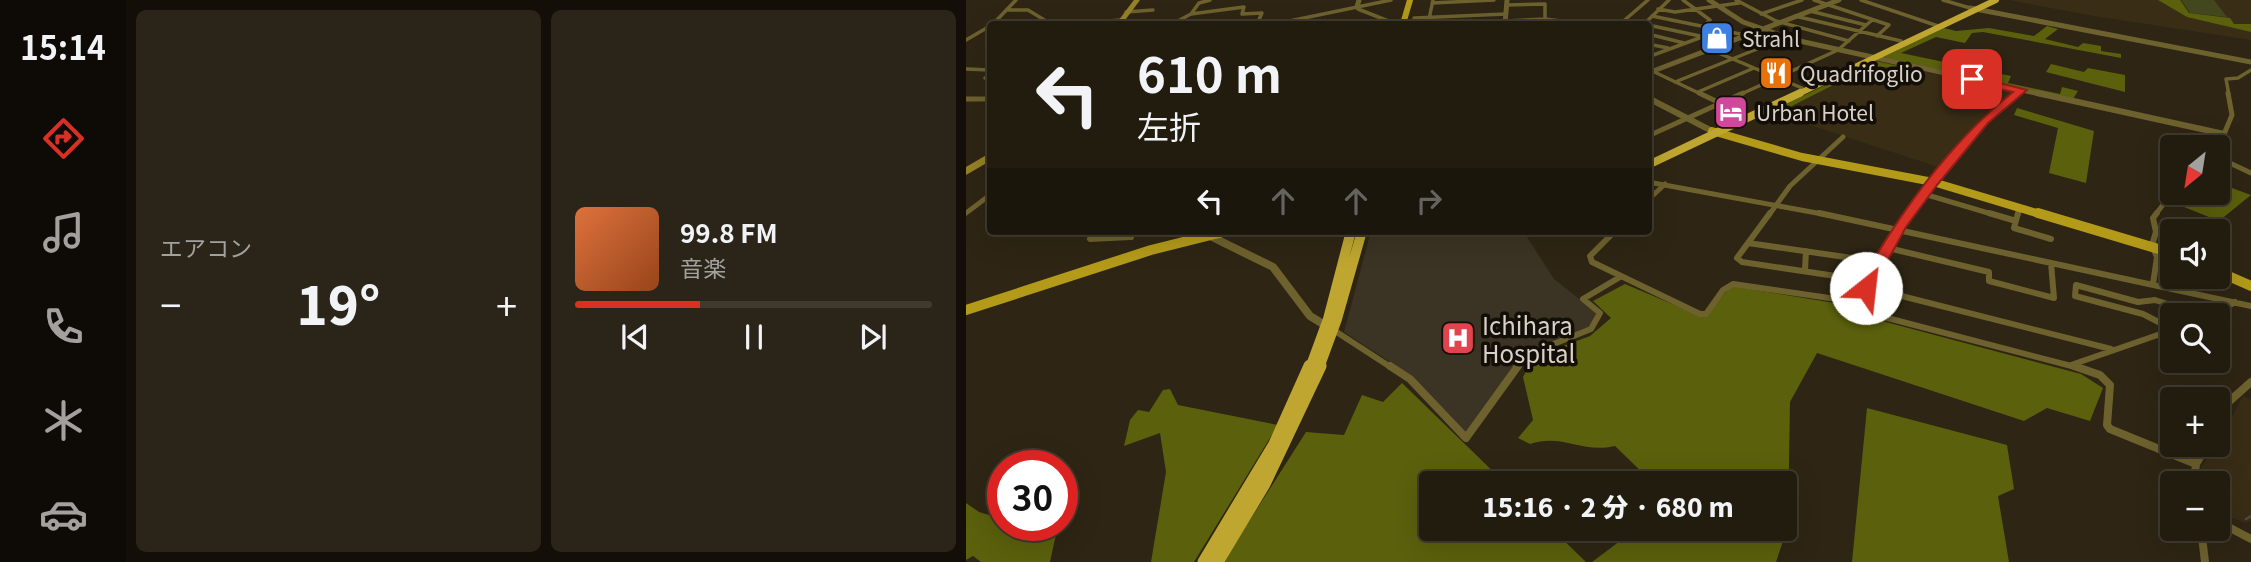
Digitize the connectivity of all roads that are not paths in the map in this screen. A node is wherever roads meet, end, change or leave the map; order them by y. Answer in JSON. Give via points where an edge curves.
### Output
{"nodes":[{"id":1,"x":1016,"y":0,"type":"edge"},
{"id":2,"x":1137,"y":0,"type":"edge"},
{"id":3,"x":1210,"y":0,"type":"edge"},
{"id":4,"x":1359,"y":0,"type":"edge"},
{"id":5,"x":1412,"y":0,"type":"edge"},
{"id":6,"x":1494,"y":0,"type":"edge"},
{"id":7,"x":1648,"y":0,"type":"edge"},
{"id":8,"x":1669,"y":0,"type":"edge"},
{"id":9,"x":1683,"y":0,"type":"edge"},
{"id":10,"x":1709,"y":0,"type":"edge"},
{"id":11,"x":1802,"y":0,"type":"edge"},
{"id":12,"x":1814,"y":0,"type":"edge"},
{"id":13,"x":1839,"y":0,"type":"edge"},
{"id":14,"x":1861,"y":0,"type":"edge"},
{"id":15,"x":1943,"y":0,"type":"edge"},
{"id":16,"x":1989,"y":0,"type":"edge"},
{"id":17,"x":1996,"y":0,"type":"edge"},
{"id":18,"x":1391,"y":1,"type":"edge"},
{"id":19,"x":1432,"y":1,"type":"edge"},
{"id":20,"x":1738,"y":1,"type":"edge"},
{"id":21,"x":1507,"y":3,"type":"edge"},
{"id":22,"x":1458,"y":4,"type":"edge"},
{"id":23,"x":1829,"y":4,"type":"junction"},
{"id":24,"x":1718,"y":6,"type":"junction"},
{"id":25,"x":1357,"y":7,"type":"junction"},
{"id":26,"x":1389,"y":8,"type":"dead end"},
{"id":27,"x":1658,"y":9,"type":"junction"},
{"id":28,"x":1696,"y":9,"type":"junction"},
{"id":29,"x":1973,"y":9,"type":"junction"},
{"id":30,"x":1006,"y":10,"type":"junction"},
{"id":31,"x":1153,"y":10,"type":"dead end"},
{"id":32,"x":1810,"y":11,"type":"junction"},
{"id":33,"x":1126,"y":12,"type":"junction"},
{"id":34,"x":1191,"y":14,"type":"junction"},
{"id":35,"x":1506,"y":14,"type":"junction"},
{"id":36,"x":1760,"y":15,"type":"junction"},
{"id":37,"x":1652,"y":16,"type":"junction"},
{"id":38,"x":1795,"y":16,"type":"junction"},
{"id":39,"x":1414,"y":18,"type":"dead end"},
{"id":40,"x":1429,"y":18,"type":"junction"},
{"id":41,"x":1545,"y":19,"type":"junction"},
{"id":42,"x":1872,"y":20,"type":"junction"},
{"id":43,"x":996,"y":21,"type":"edge"},
{"id":44,"x":1046,"y":21,"type":"edge"},
{"id":45,"x":1121,"y":21,"type":"edge"},
{"id":46,"x":1178,"y":21,"type":"edge"},
{"id":47,"x":1258,"y":21,"type":"edge"},
{"id":48,"x":1289,"y":21,"type":"edge"},
{"id":49,"x":1389,"y":21,"type":"edge"},
{"id":50,"x":1404,"y":21,"type":"edge"},
{"id":51,"x":1409,"y":21,"type":"edge"},
{"id":52,"x":1428,"y":21,"type":"edge"},
{"id":53,"x":1505,"y":21,"type":"edge"},
{"id":54,"x":1525,"y":21,"type":"edge"},
{"id":55,"x":1561,"y":21,"type":"edge"},
{"id":56,"x":1624,"y":21,"type":"edge"},
{"id":57,"x":1647,"y":21,"type":"edge"},
{"id":58,"x":1779,"y":22,"type":"junction"},
{"id":59,"x":1866,"y":25,"type":"junction"},
{"id":60,"x":1652,"y":26,"type":"edge"},
{"id":61,"x":1938,"y":26,"type":"junction"},
{"id":62,"x":1702,"y":27,"type":"junction"},
{"id":63,"x":987,"y":28,"type":"edge"},
{"id":64,"x":1761,"y":29,"type":"junction"},
{"id":65,"x":1720,"y":30,"type":"junction"},
{"id":66,"x":1858,"y":32,"type":"junction"},
{"id":67,"x":1652,"y":35,"type":"edge"},
{"id":68,"x":1745,"y":35,"type":"junction"},
{"id":69,"x":1779,"y":36,"type":"junction"},
{"id":70,"x":1877,"y":36,"type":"junction"},
{"id":71,"x":1702,"y":37,"type":"junction"},
{"id":72,"x":966,"y":40,"type":"edge"},
{"id":73,"x":1849,"y":41,"type":"junction"},
{"id":74,"x":1901,"y":41,"type":"junction"},
{"id":75,"x":1685,"y":43,"type":"junction"},
{"id":76,"x":1652,"y":45,"type":"edge"},
{"id":77,"x":1670,"y":49,"type":"junction"},
{"id":78,"x":1709,"y":49,"type":"junction"},
{"id":79,"x":1838,"y":50,"type":"junction"},
{"id":80,"x":1652,"y":54,"type":"edge"},
{"id":81,"x":1871,"y":57,"type":"junction"},
{"id":82,"x":1732,"y":59,"type":"junction"},
{"id":83,"x":2251,"y":62,"type":"edge"},
{"id":84,"x":1754,"y":68,"type":"junction"},
{"id":85,"x":966,"y":69,"type":"edge"},
{"id":86,"x":1652,"y":70,"type":"edge"},
{"id":87,"x":2251,"y":70,"type":"edge"},
{"id":88,"x":1652,"y":72,"type":"edge"},
{"id":89,"x":987,"y":73,"type":"edge"},
{"id":90,"x":1777,"y":78,"type":"junction"},
{"id":91,"x":1675,"y":82,"type":"junction"},
{"id":92,"x":1802,"y":88,"type":"junction"},
{"id":93,"x":2022,"y":90,"type":"junction"},
{"id":94,"x":1698,"y":93,"type":"junction"},
{"id":95,"x":966,"y":99,"type":"edge"},
{"id":96,"x":987,"y":99,"type":"edge"},
{"id":97,"x":1652,"y":100,"type":"edge"},
{"id":98,"x":1720,"y":103,"type":"junction"},
{"id":99,"x":1687,"y":118,"type":"junction"},
{"id":100,"x":1714,"y":132,"type":"junction"},
{"id":101,"x":1652,"y":133,"type":"edge"},
{"id":102,"x":2224,"y":134,"type":"joint"},
{"id":103,"x":1843,"y":137,"type":"dead end"},
{"id":104,"x":987,"y":159,"type":"edge"},
{"id":105,"x":1652,"y":160,"type":"edge"},
{"id":106,"x":1817,"y":160,"type":"junction"},
{"id":107,"x":2230,"y":163,"type":"edge"},
{"id":108,"x":967,"y":170,"type":"edge"},
{"id":109,"x":2251,"y":173,"type":"edge"},
{"id":110,"x":1652,"y":182,"type":"edge"},
{"id":111,"x":1933,"y":183,"type":"junction"},
{"id":112,"x":1665,"y":184,"type":"junction"},
{"id":113,"x":1924,"y":194,"type":"junction"},
{"id":114,"x":1652,"y":196,"type":"edge"},
{"id":115,"x":987,"y":197,"type":"edge"},
{"id":116,"x":1776,"y":205,"type":"junction"},
{"id":117,"x":2164,"y":205,"type":"edge"},
{"id":118,"x":2020,"y":208,"type":"junction"},
{"id":119,"x":966,"y":213,"type":"edge"},
{"id":120,"x":2016,"y":221,"type":"junction"},
{"id":121,"x":1899,"y":227,"type":"junction"},
{"id":122,"x":1094,"y":235,"type":"edge"},
{"id":123,"x":1197,"y":235,"type":"edge"},
{"id":124,"x":1207,"y":235,"type":"edge"},
{"id":125,"x":1350,"y":235,"type":"edge"},
{"id":126,"x":1361,"y":235,"type":"edge"},
{"id":127,"x":1611,"y":235,"type":"edge"},
{"id":128,"x":1132,"y":237,"type":"dead end"},
{"id":129,"x":2051,"y":239,"type":"dead end"},
{"id":130,"x":1748,"y":243,"type":"junction"},
{"id":131,"x":1888,"y":248,"type":"junction"},
{"id":132,"x":2154,"y":248,"type":"junction"},
{"id":133,"x":2160,"y":250,"type":"edge"},
{"id":134,"x":1806,"y":251,"type":"junction"},
{"id":135,"x":1880,"y":262,"type":"junction"},
{"id":136,"x":2051,"y":263,"type":"junction"},
{"id":137,"x":1805,"y":270,"type":"junction"},
{"id":138,"x":1620,"y":276,"type":"junction"},
{"id":139,"x":2230,"y":277,"type":"edge"},
{"id":140,"x":1867,"y":284,"type":"junction"},
{"id":141,"x":2153,"y":284,"type":"junction"},
{"id":142,"x":2251,"y":286,"type":"edge"},
{"id":143,"x":1857,"y":302,"type":"junction"},
{"id":144,"x":2235,"y":302,"type":"junction"},
{"id":145,"x":2164,"y":303,"type":"edge"},
{"id":146,"x":2230,"y":305,"type":"edge"},
{"id":147,"x":2251,"y":306,"type":"edge"},
{"id":148,"x":966,"y":310,"type":"edge"},
{"id":149,"x":2160,"y":323,"type":"edge"},
{"id":150,"x":1331,"y":329,"type":"junction"},
{"id":151,"x":2160,"y":333,"type":"edge"},
{"id":152,"x":2111,"y":349,"type":"junction"},
{"id":153,"x":2071,"y":365,"type":"junction"},
{"id":154,"x":2251,"y":382,"type":"edge"},
{"id":155,"x":2230,"y":401,"type":"edge"},
{"id":156,"x":2200,"y":457,"type":"edge"},
{"id":157,"x":2196,"y":464,"type":"junction"},
{"id":158,"x":2195,"y":471,"type":"edge"},
{"id":159,"x":2230,"y":528,"type":"edge"},
{"id":160,"x":2251,"y":539,"type":"edge"},
{"id":161,"x":2203,"y":541,"type":"edge"},
{"id":162,"x":1204,"y":562,"type":"edge"},
{"id":163,"x":1217,"y":562,"type":"edge"},
{"id":164,"x":2205,"y":562,"type":"edge"}],
"edges":[{"from":1,"to":30,"type":"street"},
{"from":2,"to":33,"type":"main road"},
{"from":3,"to":34,"type":"street","via":[[1199,3]]},
{"from":4,"to":25,"type":"street"},
{"from":5,"to":50,"type":"main road"},
{"from":5,"to":51,"type":"main road"},
{"from":6,"to":22,"type":"street"},
{"from":7,"to":56,"type":"street"},
{"from":8,"to":27,"type":"street"},
{"from":9,"to":28,"type":"street"},
{"from":10,"to":24,"type":"street"},
{"from":11,"to":36,"type":"street"},
{"from":12,"to":23,"type":"street"},
{"from":13,"to":23,"type":"street"},
{"from":14,"to":61,"type":"street"},
{"from":15,"to":29,"type":"street"},
{"from":16,"to":29,"type":"highway"},
{"from":17,"to":29,"type":"highway"},
{"from":18,"to":25,"type":"street"},
{"from":18,"to":26,"type":"street"},
{"from":19,"to":22,"type":"street"},
{"from":19,"to":40,"type":"street"},
{"from":20,"to":24,"type":"street"},
{"from":20,"to":36,"type":"street"},
{"from":21,"to":35,"type":"street"},
{"from":21,"to":41,"type":"street","via":[[1545,4]]},
{"from":23,"to":32,"type":"street"},
{"from":23,"to":42,"type":"street"},
{"from":24,"to":28,"type":"street"},
{"from":24,"to":64,"type":"street"},
{"from":25,"to":48,"type":"street"},
{"from":25,"to":49,"type":"street"},
{"from":27,"to":28,"type":"street"},
{"from":27,"to":37,"type":"street"},
{"from":28,"to":62,"type":"street","via":[[1710,20]]},
{"from":29,"to":61,"type":"highway"},
{"from":29,"to":83,"type":"street"},
{"from":30,"to":43,"type":"street"},
{"from":30,"to":44,"type":"street","via":[[1027,10]]},
{"from":31,"to":33,"type":"street"},
{"from":32,"to":38,"type":"street"},
{"from":32,"to":59,"type":"street"},
{"from":33,"to":45,"type":"main road"},
{"from":34,"to":46,"type":"street"},
{"from":34,"to":47,"type":"street","via":[[1244,7],[1242,14],[1262,13]]},
{"from":35,"to":40,"type":"street"},
{"from":35,"to":53,"type":"street"},
{"from":36,"to":58,"type":"street"},
{"from":37,"to":57,"type":"street"},
{"from":37,"to":62,"type":"street"},
{"from":38,"to":58,"type":"street"},
{"from":38,"to":66,"type":"street"},
{"from":39,"to":40,"type":"street"},
{"from":40,"to":52,"type":"street"},
{"from":41,"to":54,"type":"street"},
{"from":41,"to":55,"type":"street"},
{"from":42,"to":59,"type":"street"},
{"from":42,"to":70,"type":"street","via":[[1889,25]]},
{"from":58,"to":64,"type":"street"},
{"from":58,"to":73,"type":"street"},
{"from":59,"to":66,"type":"street"},
{"from":60,"to":71,"type":"street"},
{"from":61,"to":74,"type":"highway"},
{"from":61,"to":81,"type":"highway"},
{"from":62,"to":65,"type":"street"},
{"from":63,"to":72,"type":"street"},
{"from":64,"to":68,"type":"street"},
{"from":64,"to":69,"type":"street"},
{"from":65,"to":68,"type":"street"},
{"from":65,"to":71,"type":"street"},
{"from":66,"to":70,"type":"street"},
{"from":66,"to":73,"type":"street"},
{"from":67,"to":75,"type":"street"},
{"from":68,"to":78,"type":"street"},
{"from":69,"to":79,"type":"street"},
{"from":69,"to":82,"type":"street"},
{"from":70,"to":74,"type":"street"},
{"from":71,"to":75,"type":"street"},
{"from":73,"to":79,"type":"street"},
{"from":74,"to":81,"type":"highway"},
{"from":75,"to":77,"type":"street"},
{"from":76,"to":77,"type":"street"},
{"from":77,"to":80,"type":"street"},
{"from":78,"to":82,"type":"street"},
{"from":78,"to":86,"type":"street"},
{"from":79,"to":81,"type":"street"},
{"from":79,"to":90,"type":"street"},
{"from":81,"to":92,"type":"highway"},
{"from":81,"to":93,"type":"street"},
{"from":81,"to":100,"type":"highway"},
{"from":82,"to":84,"type":"street"},
{"from":82,"to":91,"type":"street"},
{"from":84,"to":90,"type":"street"},
{"from":84,"to":94,"type":"street"},
{"from":85,"to":89,"type":"street"},
{"from":87,"to":102,"type":"street","via":[[2226,79],[2233,111]]},
{"from":88,"to":91,"type":"street"},
{"from":90,"to":92,"type":"street"},
{"from":90,"to":98,"type":"street"},
{"from":91,"to":94,"type":"street"},
{"from":92,"to":100,"type":"highway"},
{"from":93,"to":102,"type":"street"},
{"from":93,"to":111,"type":"street","via":[[1984,121]]},
{"from":94,"to":98,"type":"street"},
{"from":95,"to":96,"type":"street"},
{"from":97,"to":99,"type":"street"},
{"from":98,"to":99,"type":"street"},
{"from":99,"to":100,"type":"street"},
{"from":99,"to":101,"type":"street"},
{"from":100,"to":105,"type":"highway"},
{"from":100,"to":106,"type":"main road"},
{"from":103,"to":106,"type":"street"},
{"from":104,"to":108,"type":"main road"},
{"from":106,"to":111,"type":"main road"},
{"from":106,"to":116,"type":"street"},
{"from":107,"to":109,"type":"street"},
{"from":110,"to":112,"type":"street"},
{"from":111,"to":113,"type":"street"},
{"from":111,"to":118,"type":"main road"},
{"from":112,"to":114,"type":"street"},
{"from":112,"to":116,"type":"street"},
{"from":113,"to":120,"type":"street"},
{"from":113,"to":121,"type":"street"},
{"from":115,"to":119,"type":"street"},
{"from":116,"to":121,"type":"street"},
{"from":116,"to":130,"type":"street"},
{"from":117,"to":132,"type":"street","via":[[2154,218]]},
{"from":118,"to":120,"type":"street"},
{"from":118,"to":132,"type":"main road"},
{"from":120,"to":129,"type":"street","via":[[2014,228]]},
{"from":121,"to":131,"type":"street"},
{"from":121,"to":136,"type":"street"},
{"from":122,"to":128,"type":"street","via":[[1090,239]]},
{"from":123,"to":148,"type":"main road"},
{"from":124,"to":150,"type":"street","via":[[1273,267],[1310,316]]},
{"from":125,"to":150,"type":"highway"},
{"from":126,"to":150,"type":"highway"},
{"from":127,"to":138,"type":"street","via":[[1590,256],[1592,262]]},
{"from":130,"to":134,"type":"street"},
{"from":130,"to":137,"type":"street","via":[[1737,258],[1742,262]]},
{"from":131,"to":135,"type":"street"},
{"from":131,"to":136,"type":"street","via":[[1989,272],[1989,281],[2054,298]]},
{"from":132,"to":133,"type":"main road"},
{"from":132,"to":141,"type":"street"},
{"from":134,"to":135,"type":"street"},
{"from":134,"to":137,"type":"street"},
{"from":135,"to":140,"type":"street"},
{"from":136,"to":141,"type":"street"},
{"from":137,"to":140,"type":"street"},
{"from":138,"to":143,"type":"street","via":[[1700,314],[1706,314],[1733,284]]},
{"from":138,"to":150,"type":"street","via":[[1583,299],[1600,313],[1591,329],[1526,355],[1466,438],[1402,372]]},
{"from":139,"to":142,"type":"main road"},
{"from":140,"to":143,"type":"street"},
{"from":140,"to":152,"type":"street"},
{"from":141,"to":144,"type":"street"},
{"from":143,"to":153,"type":"street","via":[[1853,309]]},
{"from":144,"to":146,"type":"street"},
{"from":144,"to":147,"type":"street"},
{"from":145,"to":149,"type":"street","via":[[2138,302],[2076,285],[2075,296]]},
{"from":150,"to":162,"type":"highway","via":[[1284,425]]},
{"from":150,"to":163,"type":"highway","via":[[1314,386],[1280,456]]},
{"from":151,"to":152,"type":"street"},
{"from":152,"to":153,"type":"street"},
{"from":153,"to":157,"type":"street","via":[[2100,375],[2110,384],[2110,429]]},
{"from":154,"to":155,"type":"street"},
{"from":156,"to":157,"type":"street"},
{"from":157,"to":158,"type":"street"},
{"from":159,"to":160,"type":"street"},
{"from":161,"to":164,"type":"street"}]}
